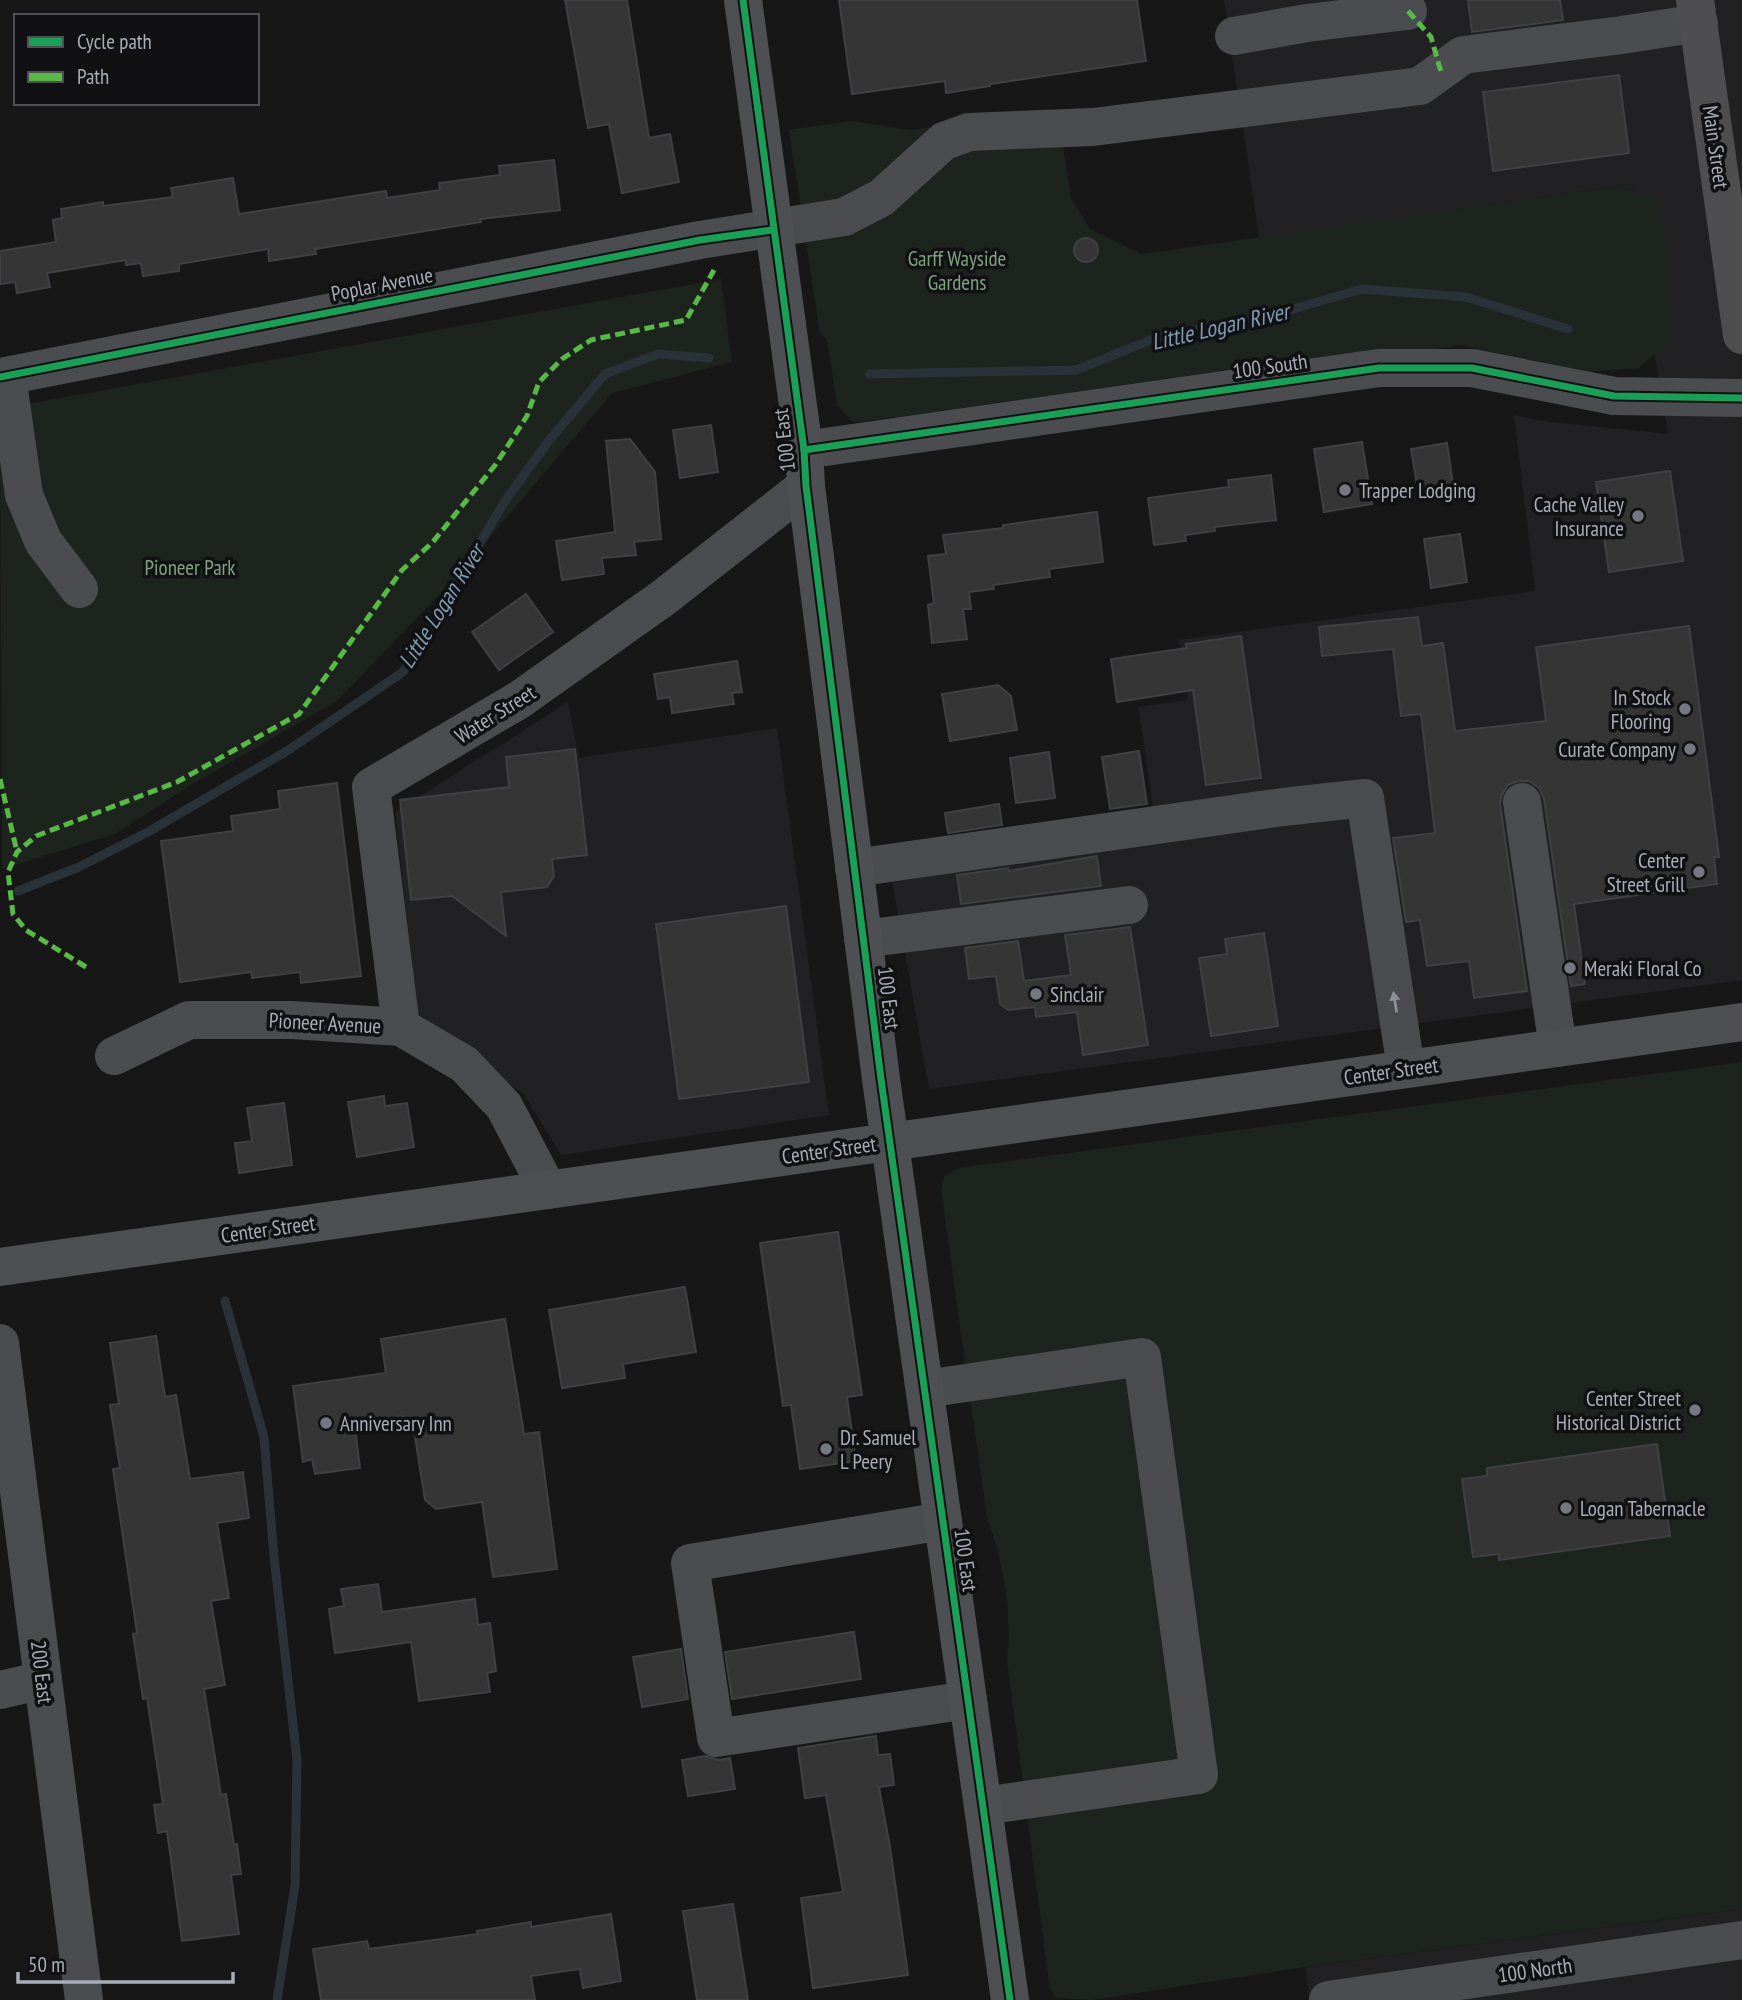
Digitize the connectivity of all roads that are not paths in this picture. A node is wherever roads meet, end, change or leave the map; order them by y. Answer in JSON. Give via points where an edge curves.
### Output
{"nodes":[{"id":1,"x":743,"y":0,"type":"edge"},
{"id":2,"x":1408,"y":11,"type":"dead end"},
{"id":3,"x":1697,"y":12,"type":"edge"},
{"id":4,"x":1234,"y":36,"type":"dead end"},
{"id":5,"x":774,"y":242,"type":"junction"},
{"id":6,"x":1741,"y":326,"type":"edge"},
{"id":7,"x":3,"y":377,"type":"edge"},
{"id":8,"x":1742,"y":398,"type":"edge"},
{"id":9,"x":803,"y":450,"type":"junction"},
{"id":10,"x":79,"y":589,"type":"dead end"},
{"id":11,"x":1522,"y":803,"type":"dead end"},
{"id":12,"x":854,"y":868,"type":"junction"},
{"id":13,"x":1129,"y":905,"type":"dead end"},
{"id":14,"x":863,"y":939,"type":"junction"},
{"id":15,"x":1742,"y":1022,"type":"edge"},
{"id":16,"x":401,"y":1027,"type":"junction"},
{"id":17,"x":1558,"y":1048,"type":"junction"},
{"id":18,"x":114,"y":1056,"type":"dead end"},
{"id":19,"x":1406,"y":1069,"type":"junction"},
{"id":20,"x":890,"y":1142,"type":"junction"},
{"id":21,"x":548,"y":1190,"type":"junction"},
{"id":22,"x":0,"y":1267,"type":"edge"},
{"id":23,"x":0,"y":1343,"type":"edge"},
{"id":24,"x":925,"y":1389,"type":"junction"},
{"id":25,"x":6,"y":1442,"type":"edge"},
{"id":26,"x":943,"y":1521,"type":"junction"},
{"id":27,"x":43,"y":1680,"type":"junction"},
{"id":28,"x":0,"y":1690,"type":"edge"},
{"id":29,"x":968,"y":1700,"type":"junction"},
{"id":30,"x":983,"y":1806,"type":"junction"},
{"id":31,"x":1742,"y":1940,"type":"edge"},
{"id":32,"x":1514,"y":1987,"type":"edge"},
{"id":33,"x":85,"y":2000,"type":"edge"},
{"id":34,"x":1010,"y":2000,"type":"edge"},
{"id":35,"x":1328,"y":2000,"type":"edge"}],
"edges":[{"from":1,"to":5,"type":"main road","name":"100 East"},
{"from":2,"to":4,"type":"street"},
{"from":3,"to":5,"type":"street","name":"Poplar Avenue","via":[[1622,35],[1462,55],[1420,86],[1093,127],[969,132],[944,141],[881,198],[844,217]]},
{"from":3,"to":6,"type":"highway","name":"Main Street"},
{"from":5,"to":7,"type":"street","name":"Poplar Avenue","via":[[700,240]]},
{"from":5,"to":9,"type":"main road","name":"100 East"},
{"from":7,"to":10,"type":"street","via":[[24,495],[43,541]]},
{"from":8,"to":9,"type":"street","name":"100 South","via":[[1614,396],[1472,368],[1379,368]]},
{"from":9,"to":12,"type":"main road","name":"100 East"},
{"from":9,"to":16,"type":"street","name":"Water Street","via":[[663,598],[519,701],[371,787]]},
{"from":11,"to":17,"type":"street"},
{"from":12,"to":14,"type":"main road","name":"100 East"},
{"from":19,"to":12,"type":"street","one_way":true,"via":[[1364,798]]},
{"from":13,"to":14,"type":"street"},
{"from":14,"to":20,"type":"main road","name":"100 East"},
{"from":15,"to":17,"type":"main road","name":"Center Street"},
{"from":16,"to":18,"type":"street","name":"Pioneer Avenue","via":[[189,1020]]},
{"from":16,"to":21,"type":"street","name":"Pioneer Avenue","via":[[464,1064],[504,1107]]},
{"from":17,"to":19,"type":"main road","name":"Center Street"},
{"from":19,"to":20,"type":"main road","name":"Center Street"},
{"from":20,"to":21,"type":"main road","name":"Center Street"},
{"from":20,"to":24,"type":"main road","name":"100 East"},
{"from":21,"to":22,"type":"main road","name":"Center Street"},
{"from":23,"to":25,"type":"street","name":"200 East"},
{"from":24,"to":26,"type":"main road","name":"100 East"},
{"from":24,"to":30,"type":"street","via":[[1142,1357],[1164,1515],[1199,1775]]},
{"from":25,"to":27,"type":"street","name":"200 East"},
{"from":26,"to":29,"type":"main road","name":"100 East"},
{"from":26,"to":29,"type":"street","via":[[690,1563],[716,1738]]},
{"from":27,"to":28,"type":"street"},
{"from":27,"to":33,"type":"street","name":"200 East"},
{"from":29,"to":30,"type":"main road","name":"100 East"},
{"from":30,"to":34,"type":"main road","name":"100 East"},
{"from":31,"to":32,"type":"street","name":"100 North"},
{"from":32,"to":35,"type":"street","name":"100 North"}]}
